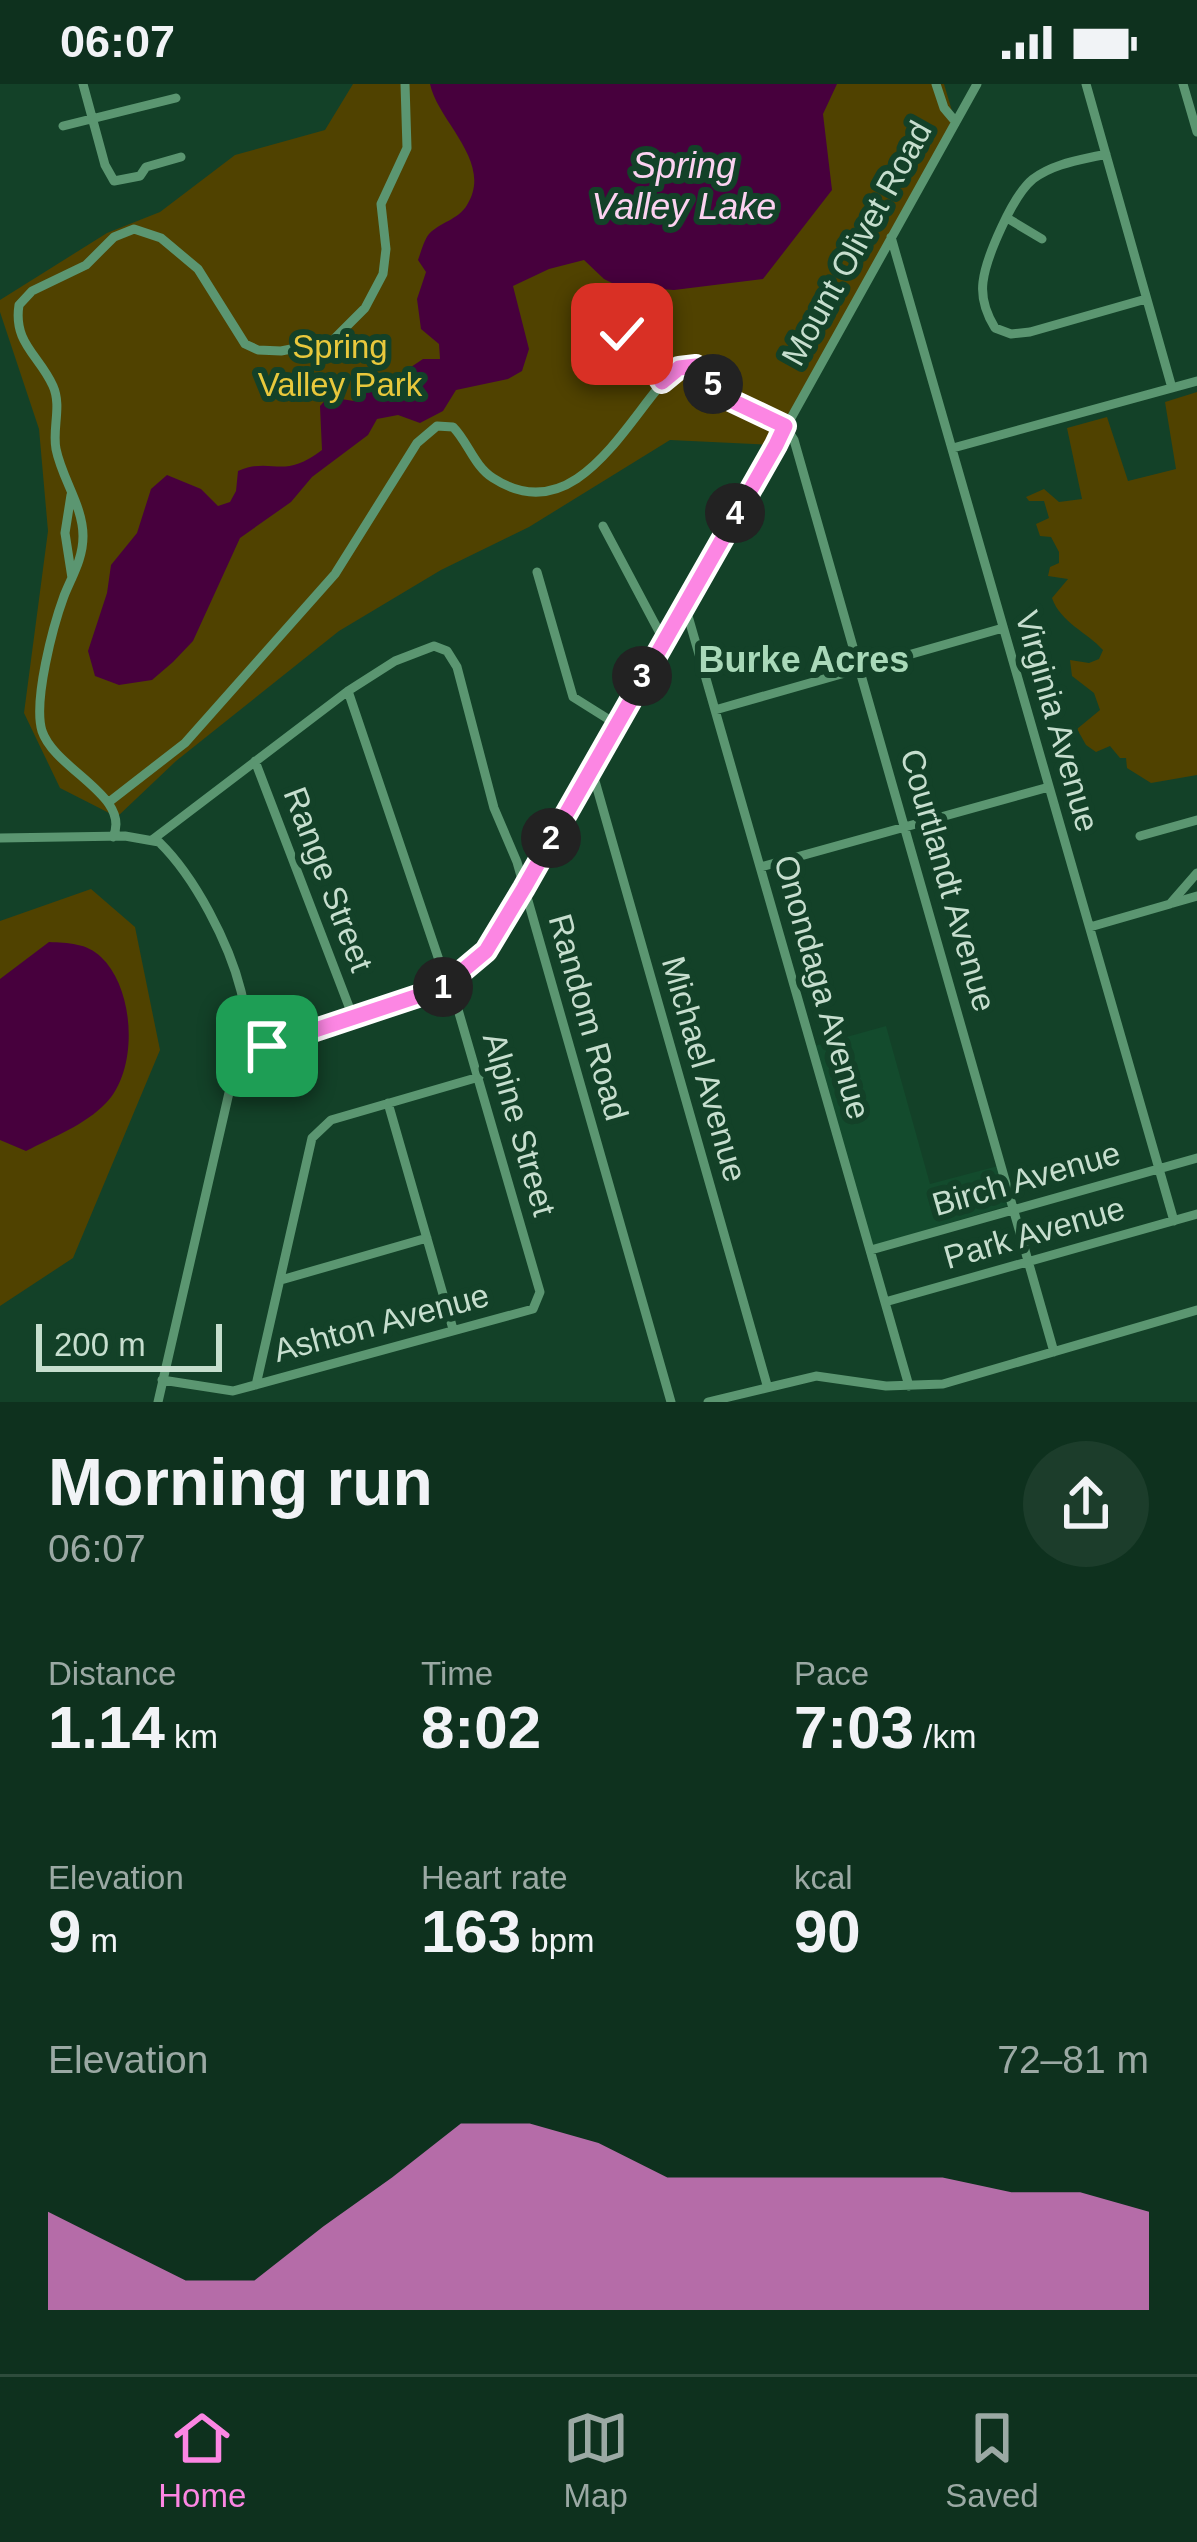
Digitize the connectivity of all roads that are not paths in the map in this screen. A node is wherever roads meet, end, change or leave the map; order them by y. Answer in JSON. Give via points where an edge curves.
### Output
{"nodes":[{"id":1,"x":83,"y":84,"type":"edge"},
{"id":2,"x":405,"y":84,"type":"edge"},
{"id":3,"x":936,"y":84,"type":"edge"},
{"id":4,"x":977,"y":84,"type":"edge"},
{"id":5,"x":1086,"y":84,"type":"edge"},
{"id":6,"x":1183,"y":84,"type":"edge"},
{"id":7,"x":176,"y":98,"type":"dead end"},
{"id":8,"x":92,"y":118,"type":"junction"},
{"id":9,"x":955,"y":122,"type":"junction"},
{"id":10,"x":63,"y":126,"type":"dead end"},
{"id":11,"x":1197,"y":132,"type":"edge"},
{"id":12,"x":1106,"y":154,"type":"junction"},
{"id":13,"x":182,"y":157,"type":"dead end"},
{"id":14,"x":1006,"y":218,"type":"junction"},
{"id":15,"x":891,"y":237,"type":"junction"},
{"id":16,"x":1042,"y":238,"type":"dead end"},
{"id":17,"x":1146,"y":299,"type":"junction"},
{"id":18,"x":644,"y":356,"type":"dead end"},
{"id":19,"x":1197,"y":381,"type":"edge"},
{"id":20,"x":662,"y":382,"type":"junction"},
{"id":21,"x":1172,"y":388,"type":"junction"},
{"id":22,"x":785,"y":426,"type":"junction"},
{"id":23,"x":953,"y":448,"type":"junction"},
{"id":24,"x":71,"y":495,"type":"junction"},
{"id":25,"x":603,"y":526,"type":"dead end"},
{"id":26,"x":537,"y":572,"type":"dead end"},
{"id":27,"x":72,"y":578,"type":"junction"},
{"id":28,"x":684,"y":602,"type":"junction"},
{"id":29,"x":1003,"y":628,"type":"junction"},
{"id":30,"x":663,"y":639,"type":"junction"},
{"id":31,"x":861,"y":669,"type":"junction"},
{"id":32,"x":348,"y":691,"type":"junction"},
{"id":33,"x":715,"y":710,"type":"junction"},
{"id":34,"x":616,"y":724,"type":"junction"},
{"id":35,"x":255,"y":761,"type":"junction"},
{"id":36,"x":591,"y":767,"type":"junction"},
{"id":37,"x":1049,"y":787,"type":"junction"},
{"id":38,"x":110,"y":802,"type":"junction"},
{"id":39,"x":1197,"y":820,"type":"edge"},
{"id":40,"x":906,"y":827,"type":"junction"},
{"id":41,"x":1140,"y":836,"type":"dead end"},
{"id":42,"x":113,"y":837,"type":"junction"},
{"id":43,"x":0,"y":838,"type":"edge"},
{"id":44,"x":152,"y":840,"type":"junction"},
{"id":45,"x":761,"y":867,"type":"junction"},
{"id":46,"x":1197,"y":873,"type":"edge"},
{"id":47,"x":524,"y":888,"type":"junction"},
{"id":48,"x":1197,"y":896,"type":"edge"},
{"id":49,"x":1170,"y":904,"type":"junction"},
{"id":50,"x":1090,"y":927,"type":"junction"},
{"id":51,"x":450,"y":982,"type":"junction"},
{"id":52,"x":353,"y":1017,"type":"junction"},
{"id":53,"x":254,"y":1055,"type":"junction"},
{"id":54,"x":479,"y":1077,"type":"junction"},
{"id":55,"x":388,"y":1103,"type":"junction"},
{"id":56,"x":1197,"y":1158,"type":"edge"},
{"id":57,"x":1159,"y":1168,"type":"junction"},
{"id":58,"x":1015,"y":1209,"type":"junction"},
{"id":59,"x":1197,"y":1214,"type":"edge"},
{"id":60,"x":1174,"y":1221,"type":"junction"},
{"id":61,"x":427,"y":1238,"type":"junction"},
{"id":62,"x":871,"y":1250,"type":"junction"},
{"id":63,"x":1030,"y":1261,"type":"junction"},
{"id":64,"x":281,"y":1280,"type":"junction"},
{"id":65,"x":538,"y":1301,"type":"joint"},
{"id":66,"x":885,"y":1302,"type":"junction"},
{"id":67,"x":1197,"y":1310,"type":"edge"},
{"id":68,"x":453,"y":1329,"type":"junction"},
{"id":69,"x":1054,"y":1352,"type":"junction"},
{"id":70,"x":162,"y":1380,"type":"junction"},
{"id":71,"x":256,"y":1385,"type":"junction"},
{"id":72,"x":767,"y":1385,"type":"junction"},
{"id":73,"x":909,"y":1386,"type":"junction"},
{"id":74,"x":158,"y":1402,"type":"edge"},
{"id":75,"x":670,"y":1402,"type":"edge"},
{"id":76,"x":707,"y":1402,"type":"edge"}],
"edges":[{"from":1,"to":8,"type":"street"},
{"from":2,"to":24,"type":"street","via":[[406,148],[381,204],[382,274],[332,341],[281,351],[244,344],[198,269],[161,238],[134,229],[22,300],[20,338],[53,386],[56,446]]},
{"from":3,"to":9,"type":"street"},
{"from":4,"to":9,"type":"street","name":"Mount Olivet Road"},
{"from":5,"to":12,"type":"street"},
{"from":6,"to":11,"type":"street"},
{"from":7,"to":8,"type":"street"},
{"from":8,"to":10,"type":"street"},
{"from":8,"to":13,"type":"street","via":[[114,182]]},
{"from":9,"to":15,"type":"street","name":"Mount Olivet Road"},
{"from":12,"to":14,"type":"street","via":[[1034,178]]},
{"from":12,"to":17,"type":"street"},
{"from":14,"to":16,"type":"street"},
{"from":14,"to":17,"type":"street","via":[[983,282],[986,310],[1000,331],[1030,332]]},
{"from":15,"to":22,"type":"street","name":"Mount Olivet Road"},
{"from":15,"to":23,"type":"street","name":"Virginia Avenue"},
{"from":17,"to":21,"type":"street"},
{"from":18,"to":20,"type":"street"},
{"from":19,"to":21,"type":"street"},
{"from":20,"to":22,"type":"street","via":[[696,366],[726,398]]},
{"from":20,"to":38,"type":"street","via":[[597,465],[549,488],[504,484],[453,427],[432,429],[288,629],[174,754]]},
{"from":21,"to":23,"type":"street"},
{"from":22,"to":28,"type":"street","name":"Mount Olivet Road"},
{"from":22,"to":31,"type":"street","name":"Courtlandt Avenue"},
{"from":23,"to":29,"type":"street","name":"Virginia Avenue"},
{"from":24,"to":27,"type":"street","via":[[65,533]]},
{"from":24,"to":27,"type":"street","via":[[83,536]]},
{"from":25,"to":30,"type":"street"},
{"from":26,"to":34,"type":"street","via":[[573,697]]},
{"from":27,"to":38,"type":"street","via":[[40,720],[60,760]]},
{"from":28,"to":30,"type":"street","name":"Mount Olivet Road"},
{"from":28,"to":33,"type":"street","name":"Onondaga Avenue"},
{"from":29,"to":31,"type":"street"},
{"from":29,"to":37,"type":"street","name":"Virginia Avenue"},
{"from":30,"to":34,"type":"street","name":"Mount Olivet Road"},
{"from":31,"to":33,"type":"street"},
{"from":31,"to":40,"type":"street","name":"Courtlandt Avenue"},
{"from":32,"to":35,"type":"street"},
{"from":32,"to":47,"type":"street","name":"Random Road","via":[[411,653],[446,651]]},
{"from":32,"to":51,"type":"street","name":"Alpine Street"},
{"from":33,"to":45,"type":"street","name":"Onondaga Avenue"},
{"from":34,"to":36,"type":"street","name":"Mount Olivet Road"},
{"from":35,"to":44,"type":"street"},
{"from":35,"to":52,"type":"street","name":"Range Street"},
{"from":36,"to":47,"type":"street","name":"Mount Olivet Road"},
{"from":36,"to":72,"type":"street","name":"Michael Avenue"},
{"from":37,"to":40,"type":"street"},
{"from":37,"to":50,"type":"street","name":"Virginia Avenue"},
{"from":38,"to":42,"type":"street"},
{"from":39,"to":41,"type":"street"},
{"from":40,"to":45,"type":"street"},
{"from":40,"to":58,"type":"street","name":"Courtlandt Avenue"},
{"from":42,"to":43,"type":"street"},
{"from":42,"to":44,"type":"street"},
{"from":44,"to":53,"type":"street","via":[[182,868],[216,930],[241,990]]},
{"from":45,"to":62,"type":"street","name":"Onondaga Avenue"},
{"from":46,"to":49,"type":"street"},
{"from":47,"to":51,"type":"street","name":"Mount Olivet Road","via":[[486,951]]},
{"from":47,"to":75,"type":"street","name":"Random Road"},
{"from":48,"to":49,"type":"street"},
{"from":49,"to":50,"type":"street"},
{"from":50,"to":57,"type":"street","name":"Virginia Avenue"},
{"from":51,"to":52,"type":"street","name":"Mount Olivet Road"},
{"from":51,"to":54,"type":"street","name":"Alpine Street"},
{"from":52,"to":53,"type":"street","name":"Mount Olivet Road"},
{"from":53,"to":70,"type":"street","via":[[226,1096]]},
{"from":54,"to":55,"type":"street"},
{"from":54,"to":65,"type":"street","name":"Alpine Street"},
{"from":55,"to":61,"type":"street"},
{"from":55,"to":64,"type":"street","via":[[331,1120],[312,1138]]},
{"from":56,"to":57,"type":"street","name":"Birch Avenue"},
{"from":57,"to":58,"type":"street","name":"Birch Avenue"},
{"from":57,"to":60,"type":"street","name":"Virginia Avenue"},
{"from":58,"to":62,"type":"street","name":"Birch Avenue"},
{"from":58,"to":63,"type":"street","name":"Courtlandt Avenue"},
{"from":59,"to":60,"type":"street","name":"Park Avenue"},
{"from":60,"to":63,"type":"street","name":"Park Avenue"},
{"from":61,"to":64,"type":"street"},
{"from":61,"to":68,"type":"street"},
{"from":62,"to":66,"type":"street","name":"Onondaga Avenue"},
{"from":63,"to":66,"type":"street","name":"Park Avenue"},
{"from":63,"to":69,"type":"street","name":"Courtlandt Avenue"},
{"from":64,"to":71,"type":"street"},
{"from":65,"to":68,"type":"street","name":"Ashton Avenue","via":[[533,1309]]},
{"from":66,"to":73,"type":"street","name":"Onondaga Avenue"},
{"from":67,"to":69,"type":"street"},
{"from":68,"to":71,"type":"street","name":"Ashton Avenue"},
{"from":69,"to":73,"type":"street","via":[[944,1384]]},
{"from":70,"to":71,"type":"street","name":"Ashton Avenue","via":[[222,1391]]},
{"from":70,"to":74,"type":"street"},
{"from":72,"to":73,"type":"street","via":[[816,1376]]},
{"from":72,"to":76,"type":"street"}]}
